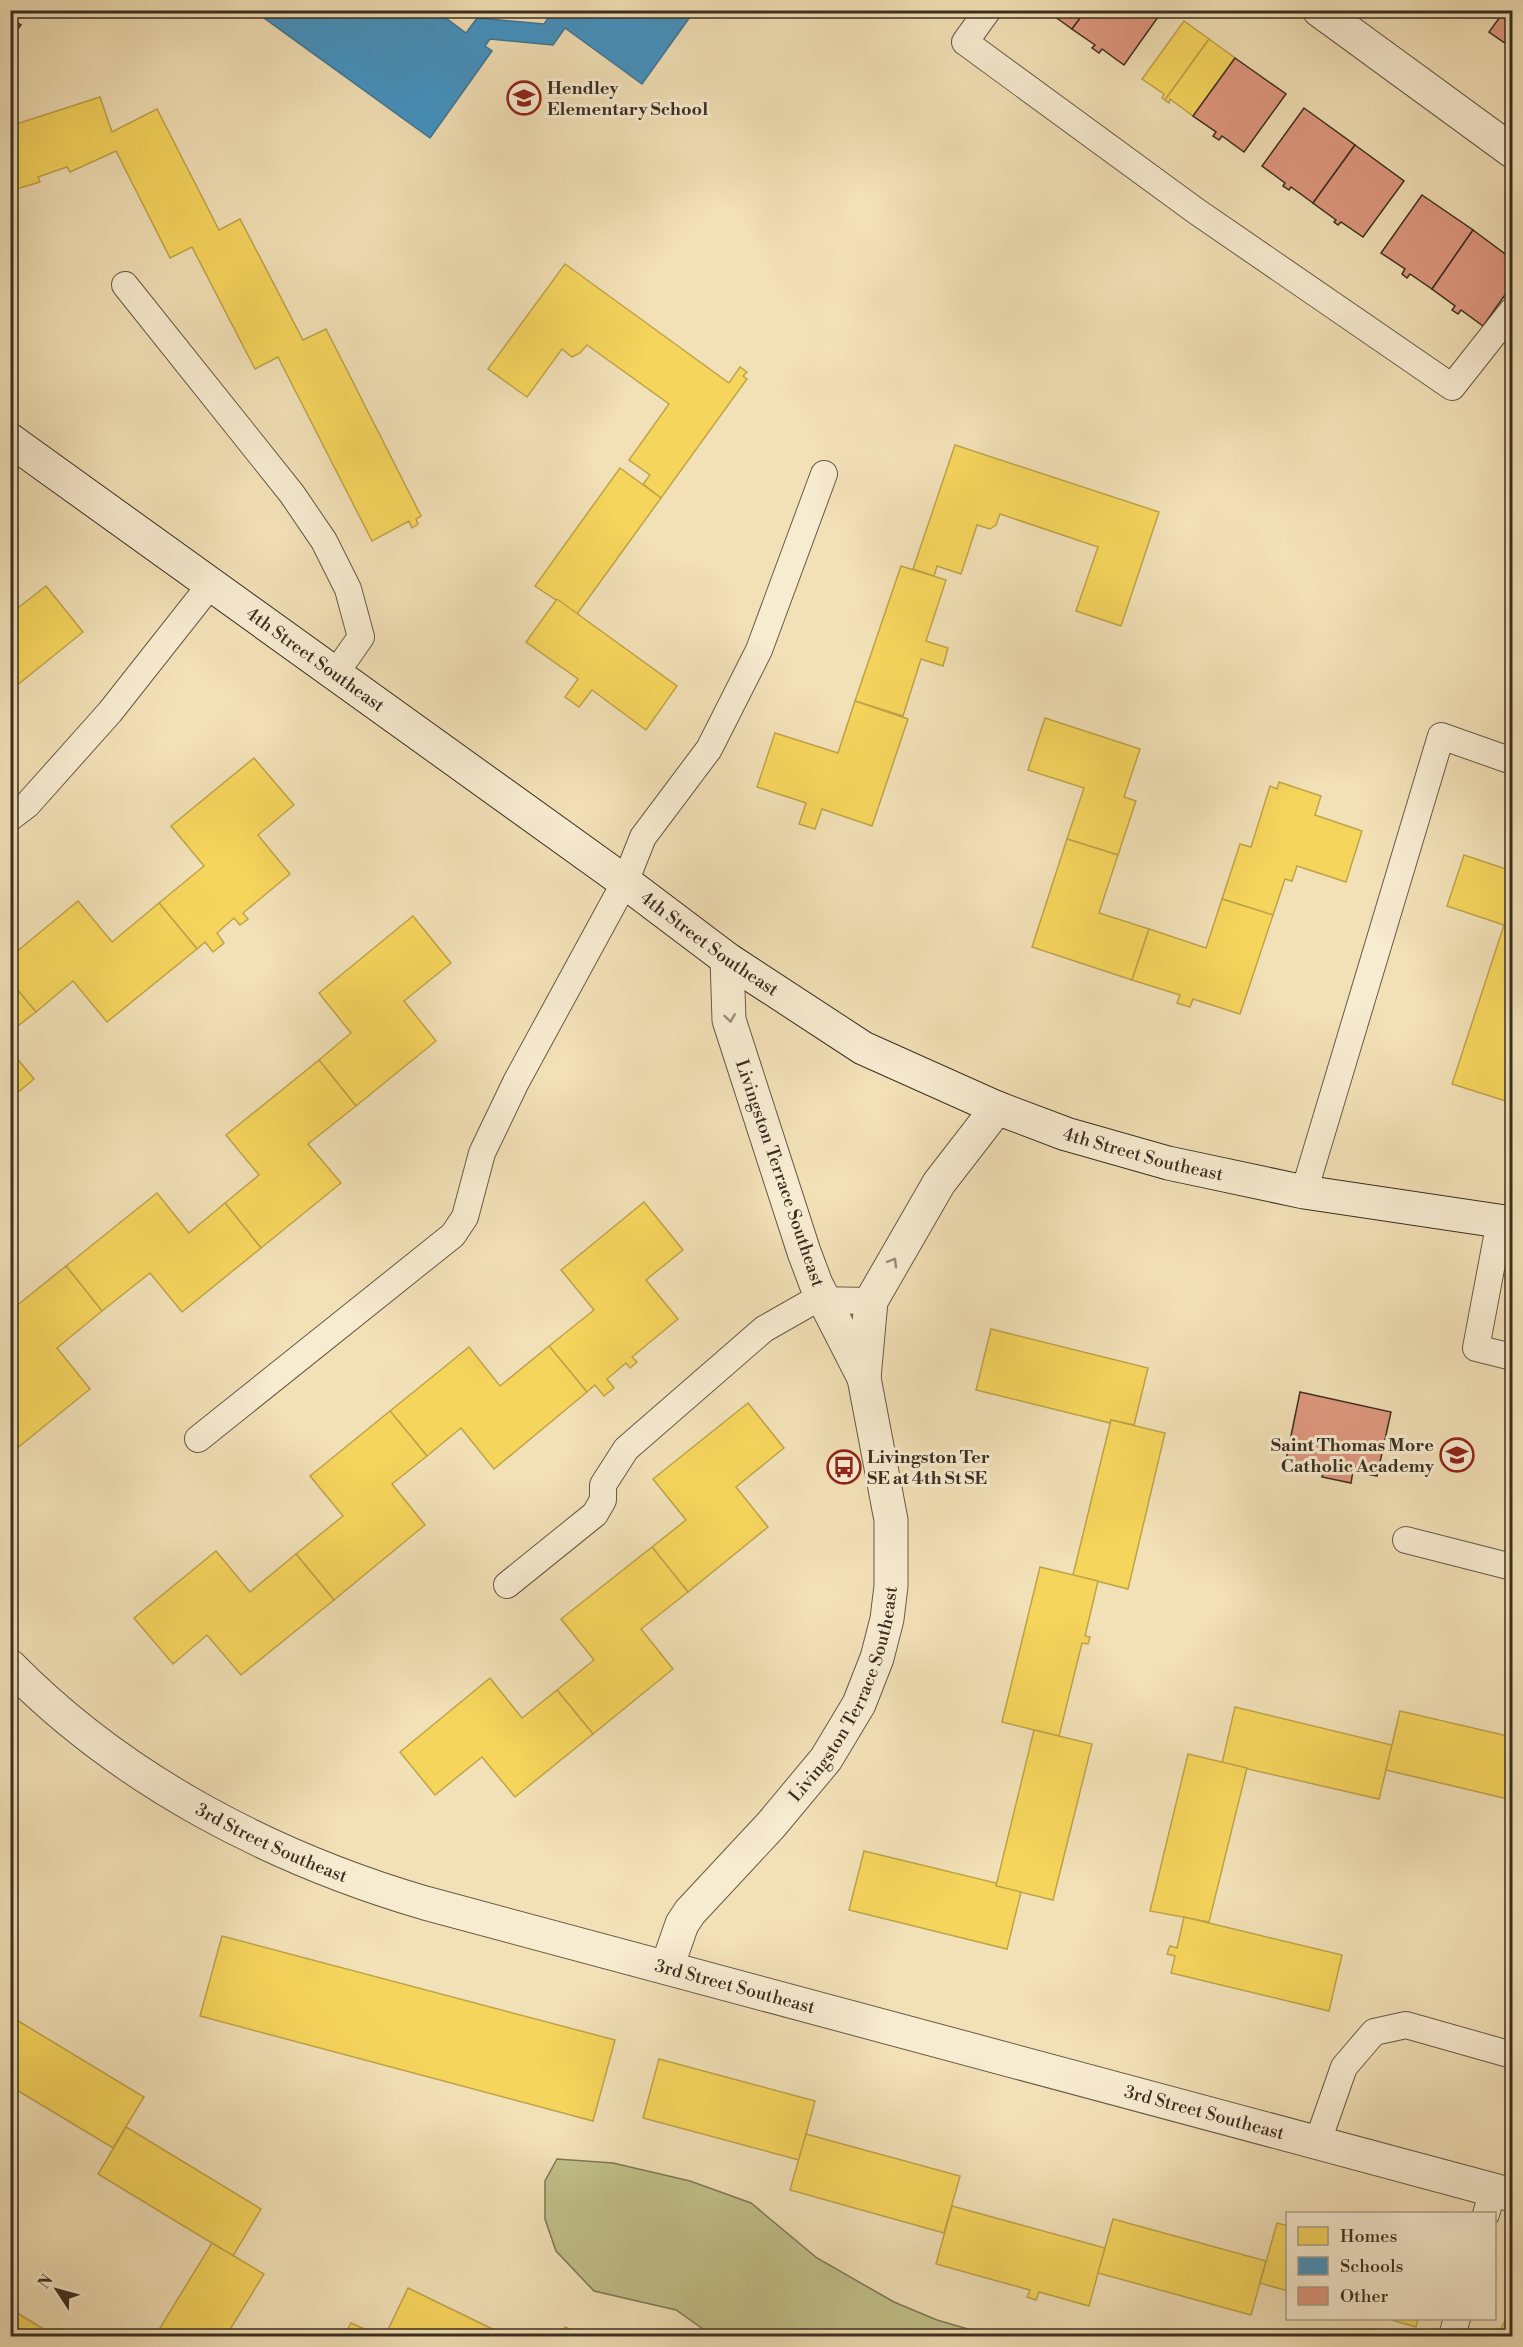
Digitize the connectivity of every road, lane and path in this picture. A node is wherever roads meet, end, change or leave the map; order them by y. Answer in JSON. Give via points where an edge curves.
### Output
{"nodes":[{"id":1,"x":988,"y":10,"type":"edge"},
{"id":2,"x":1319,"y":10,"type":"edge"},
{"id":3,"x":1512,"y":151,"type":"edge"},
{"id":4,"x":125,"y":285,"type":"dead end"},
{"id":5,"x":1512,"y":311,"type":"edge"},
{"id":6,"x":10,"y":440,"type":"edge"},
{"id":7,"x":824,"y":474,"type":"dead end"},
{"id":8,"x":211,"y":585,"type":"junction"},
{"id":9,"x":335,"y":674,"type":"junction"},
{"id":10,"x":1512,"y":761,"type":"edge"},
{"id":11,"x":10,"y":818,"type":"edge"},
{"id":12,"x":625,"y":882,"type":"junction"},
{"id":13,"x":728,"y":959,"type":"junction"},
{"id":14,"x":998,"y":1108,"type":"junction"},
{"id":15,"x":1304,"y":1192,"type":"junction"},
{"id":16,"x":1506,"y":1222,"type":"edge"},
{"id":17,"x":824,"y":1299,"type":"junction"},
{"id":18,"x":871,"y":1301,"type":"junction"},
{"id":19,"x":1512,"y":1357,"type":"edge"},
{"id":20,"x":864,"y":1378,"type":"junction"},
{"id":21,"x":198,"y":1439,"type":"dead end"},
{"id":22,"x":1406,"y":1540,"type":"dead end"},
{"id":23,"x":1512,"y":1567,"type":"edge"},
{"id":24,"x":507,"y":1585,"type":"dead end"},
{"id":25,"x":10,"y":1666,"type":"edge"},
{"id":26,"x":667,"y":1967,"type":"junction"},
{"id":27,"x":1512,"y":2055,"type":"edge"},
{"id":28,"x":1318,"y":2141,"type":"junction"},
{"id":29,"x":1497,"y":2200,"type":"edge"},
{"id":30,"x":1457,"y":2320,"type":"edge"},
{"id":31,"x":1452,"y":2337,"type":"edge"}],
"edges":[{"from":1,"to":5,"type":"lane","via":[[965,42],[1196,211],[1452,387]]},
{"from":2,"to":3,"type":"street"},
{"from":4,"to":9,"type":"lane","via":[[292,494],[324,541],[348,589],[362,637]]},
{"from":6,"to":8,"type":"street","name":"4th Street Southeast"},
{"from":7,"to":12,"type":"lane","via":[[759,650],[709,749],[644,837]]},
{"from":8,"to":9,"type":"street","name":"4th Street Southeast"},
{"from":8,"to":11,"type":"lane","via":[[110,712],[27,805]]},
{"from":9,"to":12,"type":"street","name":"4th Street Southeast"},
{"from":10,"to":15,"type":"lane","via":[[1441,736]]},
{"from":12,"to":13,"type":"street","name":"4th Street Southeast"},
{"from":12,"to":21,"type":"lane","via":[[516,1082],[483,1152],[465,1217],[453,1235]]},
{"from":13,"to":14,"type":"street","name":"4th Street Southeast","via":[[863,1048]]},
{"from":13,"to":17,"type":"street","name":"Livingston Terrace Southeast","one_way":true,"via":[[729,1020],[804,1252]]},
{"from":14,"to":15,"type":"street","name":"4th Street Southeast","via":[[1066,1134],[1168,1163]]},
{"from":18,"to":14,"type":"street","name":"Livingston Terrace Southeast","one_way":true,"via":[[939,1183]]},
{"from":15,"to":16,"type":"street","name":"4th Street Southeast"},
{"from":16,"to":19,"type":"lane","via":[[1476,1348]]},
{"from":17,"to":18,"type":"lane"},
{"from":17,"to":20,"type":"street","name":"Livingston Terrace Southeast"},
{"from":17,"to":24,"type":"lane","via":[[795,1309],[764,1329],[627,1449],[603,1485],[603,1500],[595,1514]]},
{"from":18,"to":20,"type":"street","name":"Livingston Terrace Southeast"},
{"from":20,"to":26,"type":"street","name":"Livingston Terrace Southeast","via":[[889,1504],[892,1553],[887,1619],[877,1658],[859,1704],[826,1759],[690,1912]]},
{"from":22,"to":23,"type":"lane"},
{"from":25,"to":26,"type":"street","name":"3rd Street Southeast","via":[[112,1753],[200,1809],[262,1842],[392,1893]]},
{"from":26,"to":28,"type":"street","name":"3rd Street Southeast"},
{"from":27,"to":28,"type":"lane","via":[[1406,2025],[1374,2032],[1344,2067]]},
{"from":28,"to":29,"type":"street","name":"3rd Street Southeast"},
{"from":30,"to":31,"type":"lane"}]}
